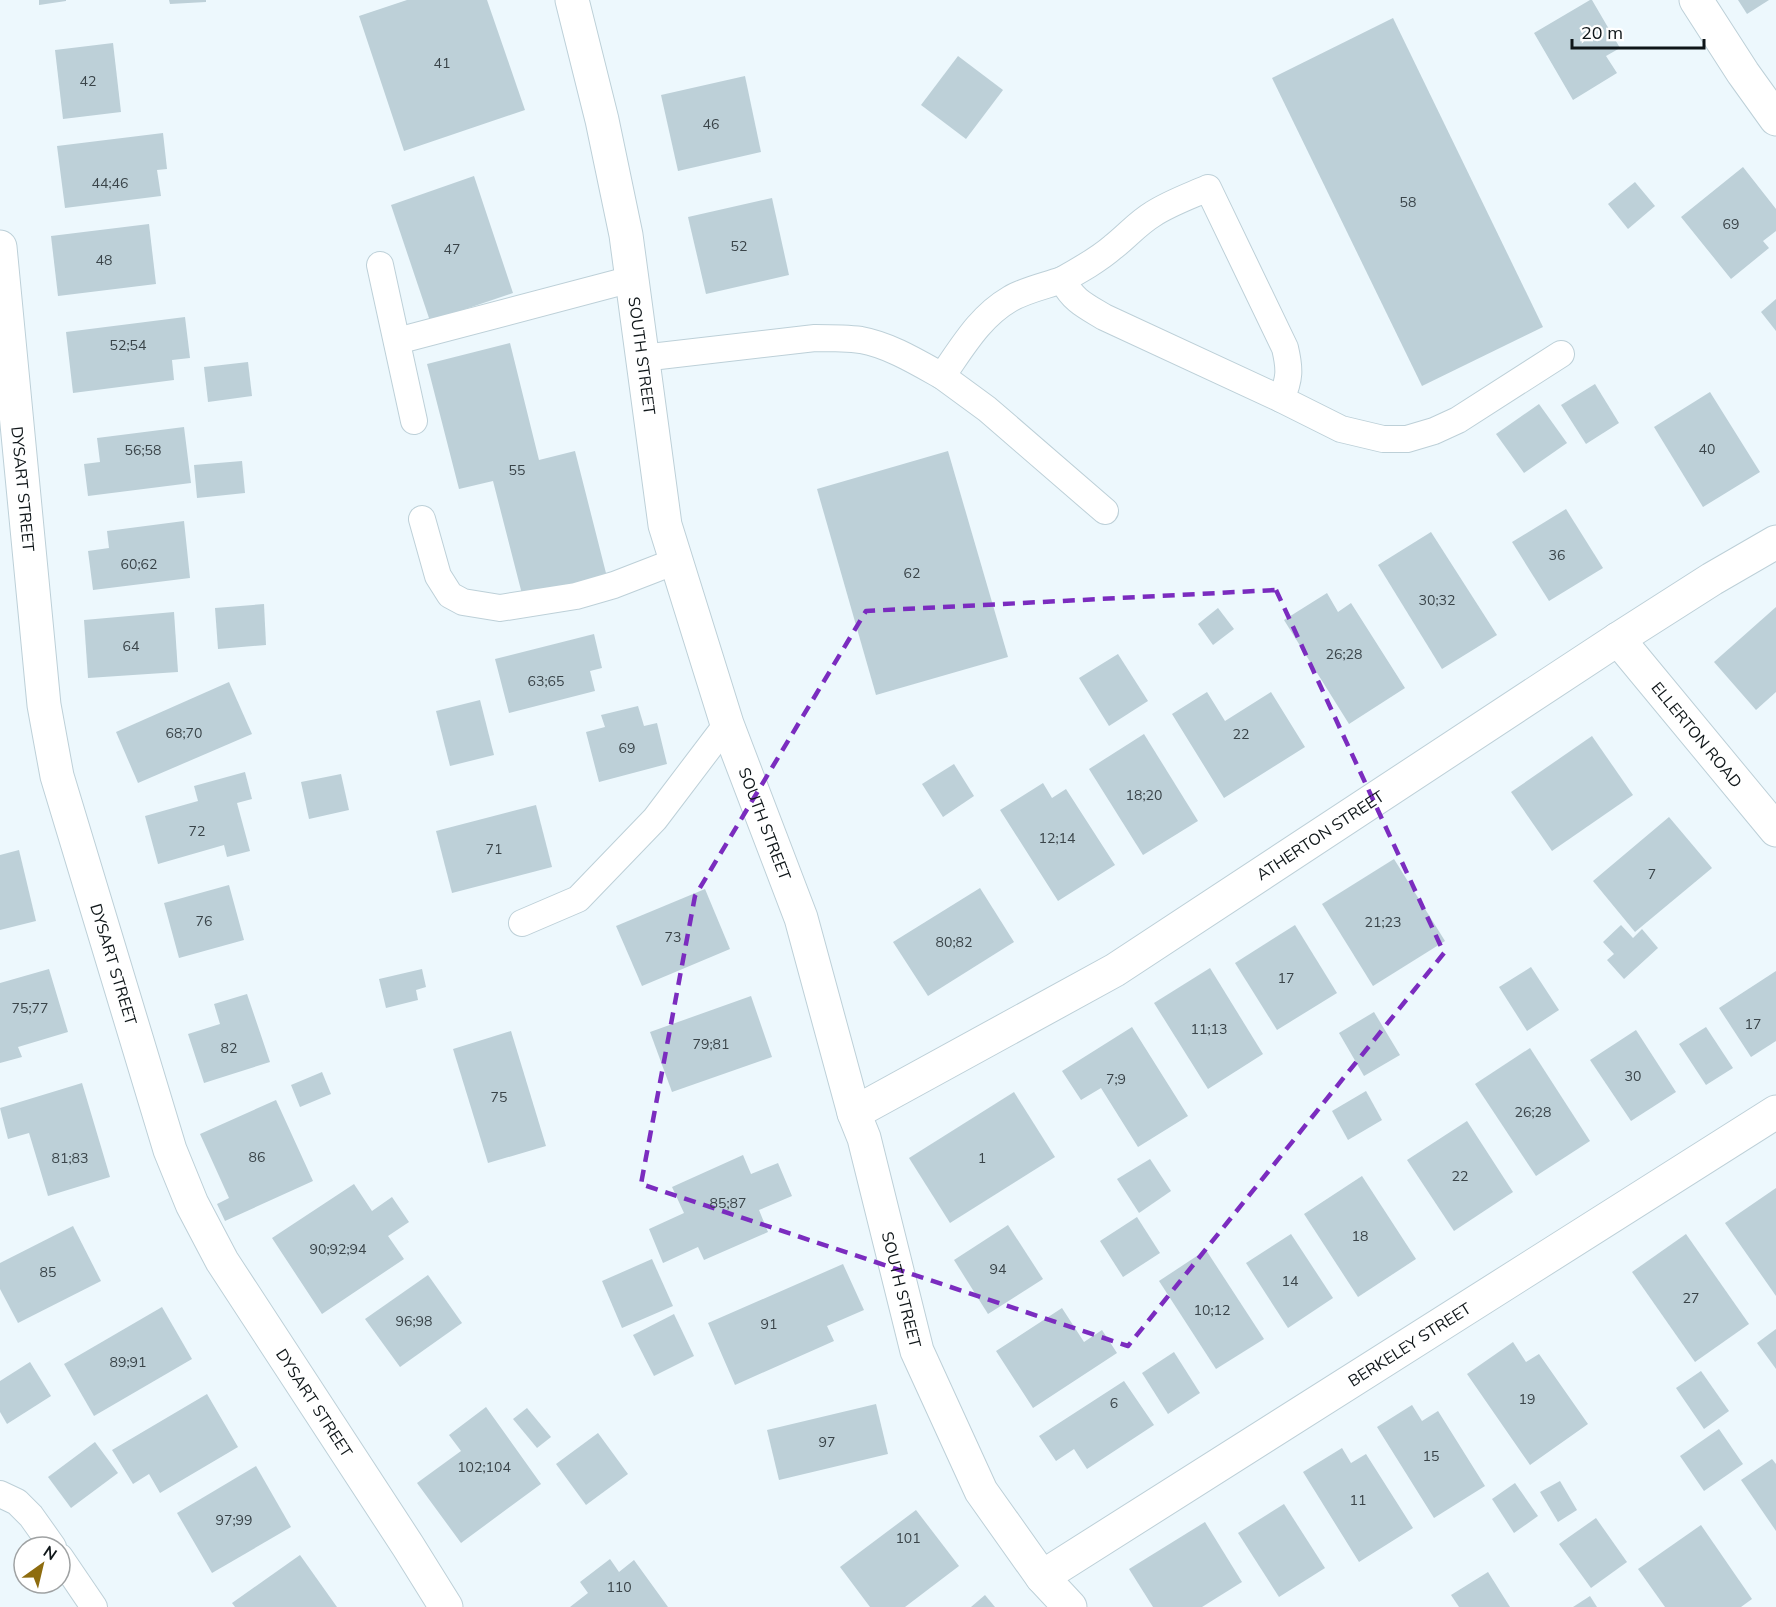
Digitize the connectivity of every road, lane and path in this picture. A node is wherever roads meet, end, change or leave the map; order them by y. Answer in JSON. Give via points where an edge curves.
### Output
{"nodes":[{"id":1,"x":572,"y":0,"type":"edge"},
{"id":2,"x":1696,"y":0,"type":"edge"},
{"id":3,"x":1776,"y":119,"type":"edge"},
{"id":4,"x":0,"y":247,"type":"edge"},
{"id":5,"x":380,"y":265,"type":"dead end"},
{"id":6,"x":633,"y":279,"type":"junction"},
{"id":7,"x":1062,"y":280,"type":"junction"},
{"id":8,"x":397,"y":342,"type":"junction"},
{"id":9,"x":1561,"y":354,"type":"dead end"},
{"id":10,"x":642,"y":358,"type":"junction"},
{"id":11,"x":942,"y":376,"type":"junction"},
{"id":12,"x":1281,"y":399,"type":"junction"},
{"id":13,"x":414,"y":421,"type":"dead end"},
{"id":14,"x":1105,"y":511,"type":"dead end"},
{"id":15,"x":422,"y":519,"type":"dead end"},
{"id":16,"x":1776,"y":542,"type":"edge"},
{"id":17,"x":676,"y":561,"type":"junction"},
{"id":18,"x":1618,"y":639,"type":"junction"},
{"id":19,"x":727,"y":724,"type":"junction"},
{"id":20,"x":1776,"y":830,"type":"edge"},
{"id":21,"x":522,"y":923,"type":"dead end"},
{"id":22,"x":1776,"y":1112,"type":"edge"},
{"id":23,"x":854,"y":1113,"type":"junction"},
{"id":24,"x":0,"y":1494,"type":"edge"},
{"id":25,"x":45,"y":1535,"type":"edge"},
{"id":26,"x":72,"y":1575,"type":"edge"},
{"id":27,"x":1042,"y":1577,"type":"junction"},
{"id":28,"x":94,"y":1607,"type":"edge"},
{"id":29,"x":446,"y":1607,"type":"edge"},
{"id":30,"x":1070,"y":1607,"type":"edge"}],
"edges":[{"from":1,"to":6,"type":"street","name":"SOUTH STREET","via":[[605,132]]},
{"from":2,"to":3,"type":"street"},
{"from":4,"to":29,"type":"street","name":"DYSART STREET","via":[[44,705],[61,788],[170,1150],[222,1261]]},
{"from":5,"to":8,"type":"lane"},
{"from":6,"to":8,"type":"lane"},
{"from":6,"to":10,"type":"street","name":"SOUTH STREET"},
{"from":7,"to":11,"type":"lane","via":[[1011,298],[994,309]]},
{"from":7,"to":12,"type":"lane","via":[[1071,294],[1104,317]]},
{"from":7,"to":12,"type":"lane","via":[[1113,248],[1153,214],[1208,188],[1285,348],[1290,367]]},
{"from":8,"to":13,"type":"lane"},
{"from":9,"to":12,"type":"lane","via":[[1458,420],[1407,439],[1383,439],[1341,429]]},
{"from":10,"to":11,"type":"lane","via":[[838,338],[863,340]]},
{"from":10,"to":17,"type":"street","name":"SOUTH STREET","via":[[665,525]]},
{"from":11,"to":14,"type":"lane","via":[[987,409]]},
{"from":15,"to":17,"type":"lane","via":[[438,576],[450,595],[463,602],[500,608],[576,596]]},
{"from":16,"to":18,"type":"street","name":"ATHERTON STREET"},
{"from":17,"to":19,"type":"street","name":"SOUTH STREET"},
{"from":18,"to":20,"type":"street","name":"ELLERTON ROAD"},
{"from":18,"to":23,"type":"street","name":"ATHERTON STREET","via":[[1115,970]]},
{"from":19,"to":21,"type":"lane","via":[[655,819],[578,899]]},
{"from":19,"to":23,"type":"street","name":"SOUTH STREET","via":[[801,918]]},
{"from":22,"to":27,"type":"street","name":"BERKELEY STREET"},
{"from":23,"to":27,"type":"street","name":"SOUTH STREET","via":[[864,1138],[917,1351],[981,1491]]},
{"from":24,"to":25,"type":"lane","via":[[17,1502]]},
{"from":26,"to":28,"type":"lane"},
{"from":27,"to":30,"type":"street","name":"SOUTH STREET"}]}
